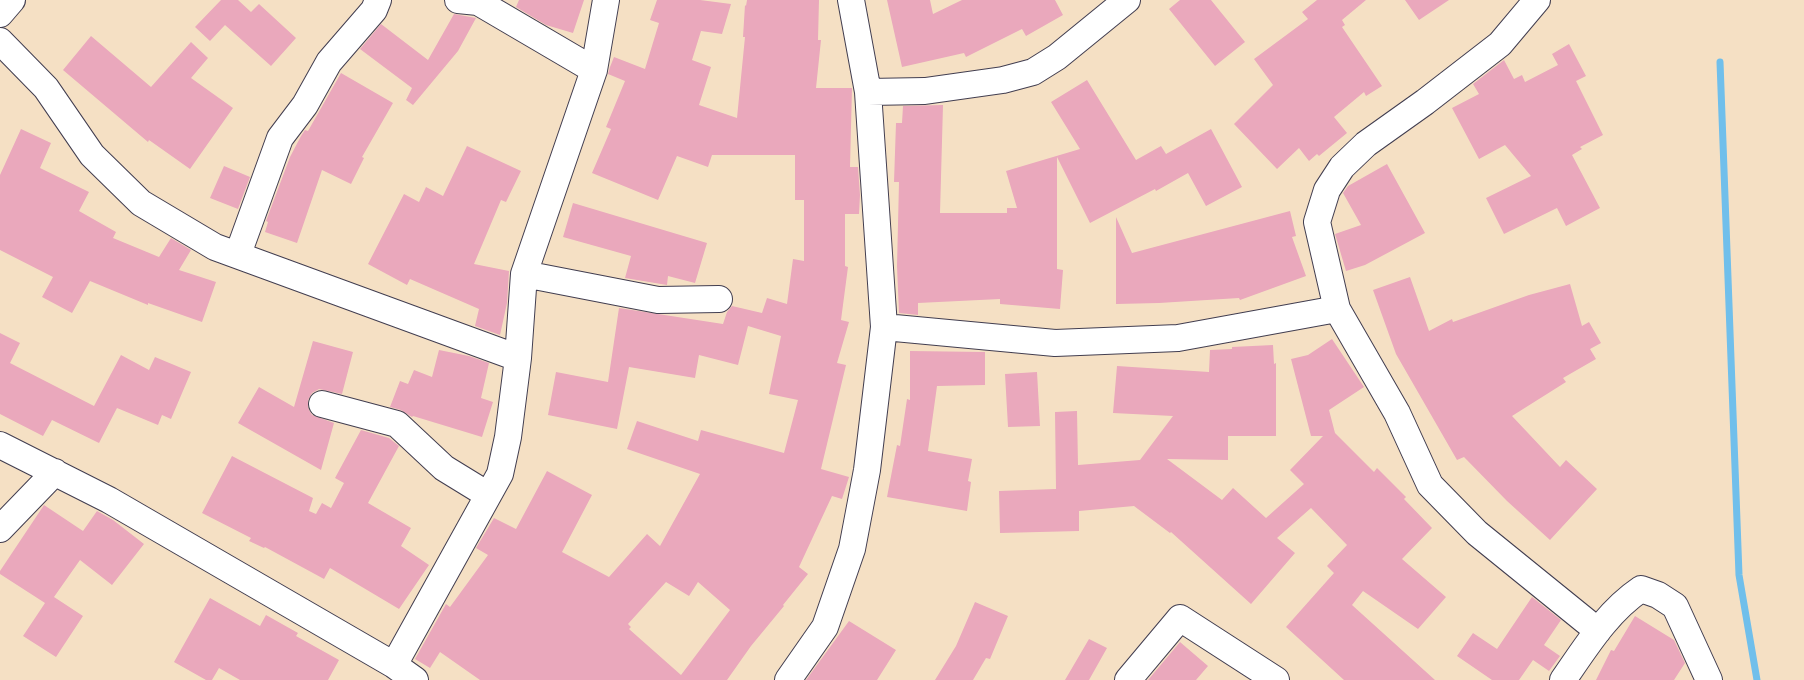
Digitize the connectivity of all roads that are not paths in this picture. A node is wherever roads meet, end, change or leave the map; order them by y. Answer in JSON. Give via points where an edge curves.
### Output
{"nodes":[{"id":1,"x":12,"y":0,"type":"edge"},
{"id":2,"x":458,"y":0,"type":"edge"},
{"id":3,"x":606,"y":0,"type":"edge"},
{"id":4,"x":851,"y":0,"type":"edge"},
{"id":5,"x":1127,"y":0,"type":"edge"},
{"id":6,"x":1537,"y":0,"type":"edge"},
{"id":7,"x":382,"y":3,"type":"edge"},
{"id":8,"x":0,"y":14,"type":"edge"},
{"id":9,"x":0,"y":41,"type":"edge"},
{"id":10,"x":594,"y":70,"type":"junction"},
{"id":11,"x":868,"y":92,"type":"junction"},
{"id":12,"x":238,"y":254,"type":"junction"},
{"id":13,"x":524,"y":274,"type":"junction"},
{"id":14,"x":718,"y":299,"type":"dead end"},
{"id":15,"x":1337,"y":309,"type":"junction"},
{"id":16,"x":884,"y":327,"type":"junction"},
{"id":17,"x":518,"y":358,"type":"junction"},
{"id":18,"x":322,"y":404,"type":"dead end"},
{"id":19,"x":0,"y":445,"type":"edge"},
{"id":20,"x":55,"y":472,"type":"junction"},
{"id":21,"x":488,"y":495,"type":"junction"},
{"id":22,"x":0,"y":529,"type":"edge"},
{"id":23,"x":1598,"y":631,"type":"junction"},
{"id":24,"x":394,"y":665,"type":"junction"},
{"id":25,"x":415,"y":680,"type":"edge"},
{"id":26,"x":788,"y":680,"type":"edge"},
{"id":27,"x":1128,"y":680,"type":"edge"},
{"id":28,"x":1276,"y":680,"type":"edge"},
{"id":29,"x":1563,"y":680,"type":"edge"},
{"id":30,"x":1709,"y":680,"type":"edge"}],
"edges":[{"from":1,"to":8,"type":"street"},
{"from":2,"to":10,"type":"street","via":[[478,2]]},
{"from":3,"to":10,"type":"street"},
{"from":4,"to":11,"type":"street"},
{"from":5,"to":11,"type":"street","via":[[1033,72],[925,91]]},
{"from":6,"to":15,"type":"street","via":[[1500,44],[1366,144],[1342,167],[1327,190],[1317,222]]},
{"from":7,"to":12,"type":"street","via":[[329,62],[305,105],[280,138]]},
{"from":9,"to":12,"type":"street","via":[[46,88],[92,155],[141,203],[215,247]]},
{"from":10,"to":13,"type":"street"},
{"from":11,"to":16,"type":"street"},
{"from":12,"to":17,"type":"street"},
{"from":13,"to":14,"type":"street","via":[[658,300]]},
{"from":13,"to":17,"type":"street"},
{"from":15,"to":16,"type":"street","via":[[1178,338],[1055,343]]},
{"from":15,"to":23,"type":"street","via":[[1397,413],[1430,485],[1477,533]]},
{"from":16,"to":26,"type":"street","via":[[867,470],[852,549],[825,627]]},
{"from":17,"to":21,"type":"street","via":[[500,474]]},
{"from":18,"to":21,"type":"street","via":[[397,424],[444,468]]},
{"from":19,"to":20,"type":"street"},
{"from":20,"to":22,"type":"street"},
{"from":20,"to":24,"type":"street"},
{"from":21,"to":24,"type":"street"},
{"from":23,"to":29,"type":"street"},
{"from":23,"to":30,"type":"street","via":[[1622,602],[1641,589],[1658,595],[1675,606]]},
{"from":24,"to":25,"type":"street"},
{"from":27,"to":28,"type":"street","via":[[1180,618]]}]}
